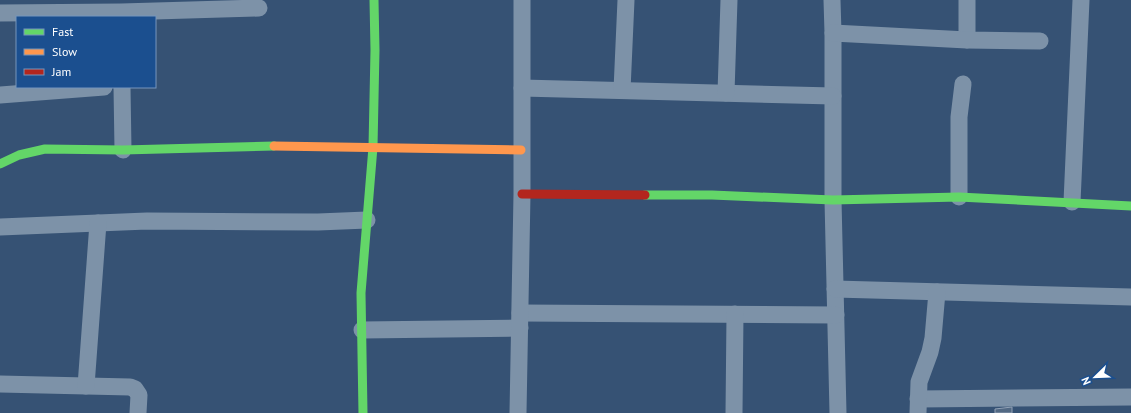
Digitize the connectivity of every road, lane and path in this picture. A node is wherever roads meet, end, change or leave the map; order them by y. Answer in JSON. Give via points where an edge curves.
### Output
{"nodes":[{"id":1,"x":374,"y":0,"type":"edge"},
{"id":2,"x":522,"y":0,"type":"edge"},
{"id":3,"x":626,"y":0,"type":"edge"},
{"id":4,"x":729,"y":0,"type":"edge"},
{"id":5,"x":832,"y":0,"type":"edge"},
{"id":6,"x":967,"y":0,"type":"edge"},
{"id":7,"x":1080,"y":0,"type":"edge"},
{"id":8,"x":259,"y":8,"type":"dead end"},
{"id":9,"x":0,"y":13,"type":"edge"},
{"id":10,"x":121,"y":15,"type":"edge"},
{"id":11,"x":833,"y":33,"type":"junction"},
{"id":12,"x":967,"y":40,"type":"junction"},
{"id":13,"x":1040,"y":41,"type":"dead end"},
{"id":14,"x":963,"y":84,"type":"dead end"},
{"id":15,"x":91,"y":88,"type":"edge"},
{"id":16,"x":122,"y":88,"type":"edge"},
{"id":17,"x":522,"y":88,"type":"junction"},
{"id":18,"x":622,"y":90,"type":"junction"},
{"id":19,"x":726,"y":93,"type":"junction"},
{"id":20,"x":0,"y":95,"type":"edge"},
{"id":21,"x":833,"y":96,"type":"junction"},
{"id":22,"x":373,"y":147,"type":"junction"},
{"id":23,"x":123,"y":150,"type":"junction"},
{"id":24,"x":522,"y":150,"type":"junction"},
{"id":25,"x":0,"y":164,"type":"edge"},
{"id":26,"x":522,"y":194,"type":"junction"},
{"id":27,"x":959,"y":197,"type":"junction"},
{"id":28,"x":833,"y":200,"type":"junction"},
{"id":29,"x":1072,"y":202,"type":"junction"},
{"id":30,"x":1131,"y":206,"type":"edge"},
{"id":31,"x":367,"y":220,"type":"junction"},
{"id":32,"x":98,"y":223,"type":"junction"},
{"id":33,"x":0,"y":226,"type":"edge"},
{"id":34,"x":835,"y":289,"type":"junction"},
{"id":35,"x":937,"y":292,"type":"junction"},
{"id":36,"x":1131,"y":297,"type":"edge"},
{"id":37,"x":734,"y":314,"type":"junction"},
{"id":38,"x":836,"y":315,"type":"junction"},
{"id":39,"x":520,"y":320,"type":"junction"},
{"id":40,"x":362,"y":330,"type":"junction"},
{"id":41,"x":0,"y":384,"type":"edge"},
{"id":42,"x":86,"y":386,"type":"junction"},
{"id":43,"x":1131,"y":397,"type":"edge"},
{"id":44,"x":918,"y":406,"type":"edge"},
{"id":45,"x":138,"y":413,"type":"edge"},
{"id":46,"x":363,"y":413,"type":"edge"},
{"id":47,"x":518,"y":413,"type":"edge"},
{"id":48,"x":734,"y":413,"type":"edge"},
{"id":49,"x":838,"y":413,"type":"edge"}],
"edges":[{"from":1,"to":22,"type":"street"},
{"from":2,"to":17,"type":"street"},
{"from":3,"to":18,"type":"street"},
{"from":4,"to":19,"type":"street"},
{"from":5,"to":11,"type":"street"},
{"from":6,"to":12,"type":"street"},
{"from":7,"to":29,"type":"street"},
{"from":8,"to":10,"type":"street"},
{"from":9,"to":10,"type":"street"},
{"from":11,"to":12,"type":"street"},
{"from":11,"to":21,"type":"street"},
{"from":12,"to":13,"type":"street"},
{"from":14,"to":27,"type":"street","via":[[959,117]]},
{"from":15,"to":20,"type":"street"},
{"from":16,"to":23,"type":"street"},
{"from":17,"to":18,"type":"street"},
{"from":17,"to":24,"type":"street"},
{"from":18,"to":19,"type":"street"},
{"from":19,"to":21,"type":"street"},
{"from":21,"to":28,"type":"street"},
{"from":22,"to":23,"type":"street","via":[[252,146]]},
{"from":22,"to":24,"type":"street"},
{"from":22,"to":31,"type":"street"},
{"from":23,"to":25,"type":"street","via":[[45,149],[18,155]]},
{"from":24,"to":26,"type":"street"},
{"from":26,"to":28,"type":"street","via":[[712,195]]},
{"from":26,"to":39,"type":"street"},
{"from":27,"to":28,"type":"street"},
{"from":27,"to":29,"type":"street"},
{"from":28,"to":34,"type":"street"},
{"from":29,"to":30,"type":"street"},
{"from":31,"to":32,"type":"street"},
{"from":31,"to":40,"type":"street"},
{"from":32,"to":33,"type":"street"},
{"from":32,"to":42,"type":"street"},
{"from":34,"to":35,"type":"street"},
{"from":34,"to":38,"type":"street"},
{"from":35,"to":36,"type":"street"},
{"from":35,"to":44,"type":"street","via":[[933,338],[919,382]]},
{"from":37,"to":38,"type":"street"},
{"from":37,"to":39,"type":"street"},
{"from":37,"to":48,"type":"street"},
{"from":38,"to":49,"type":"street"},
{"from":39,"to":40,"type":"street"},
{"from":39,"to":47,"type":"street"},
{"from":40,"to":46,"type":"street"},
{"from":41,"to":42,"type":"street"},
{"from":42,"to":45,"type":"street","via":[[135,389],[139,395]]},
{"from":43,"to":44,"type":"street"}]}
